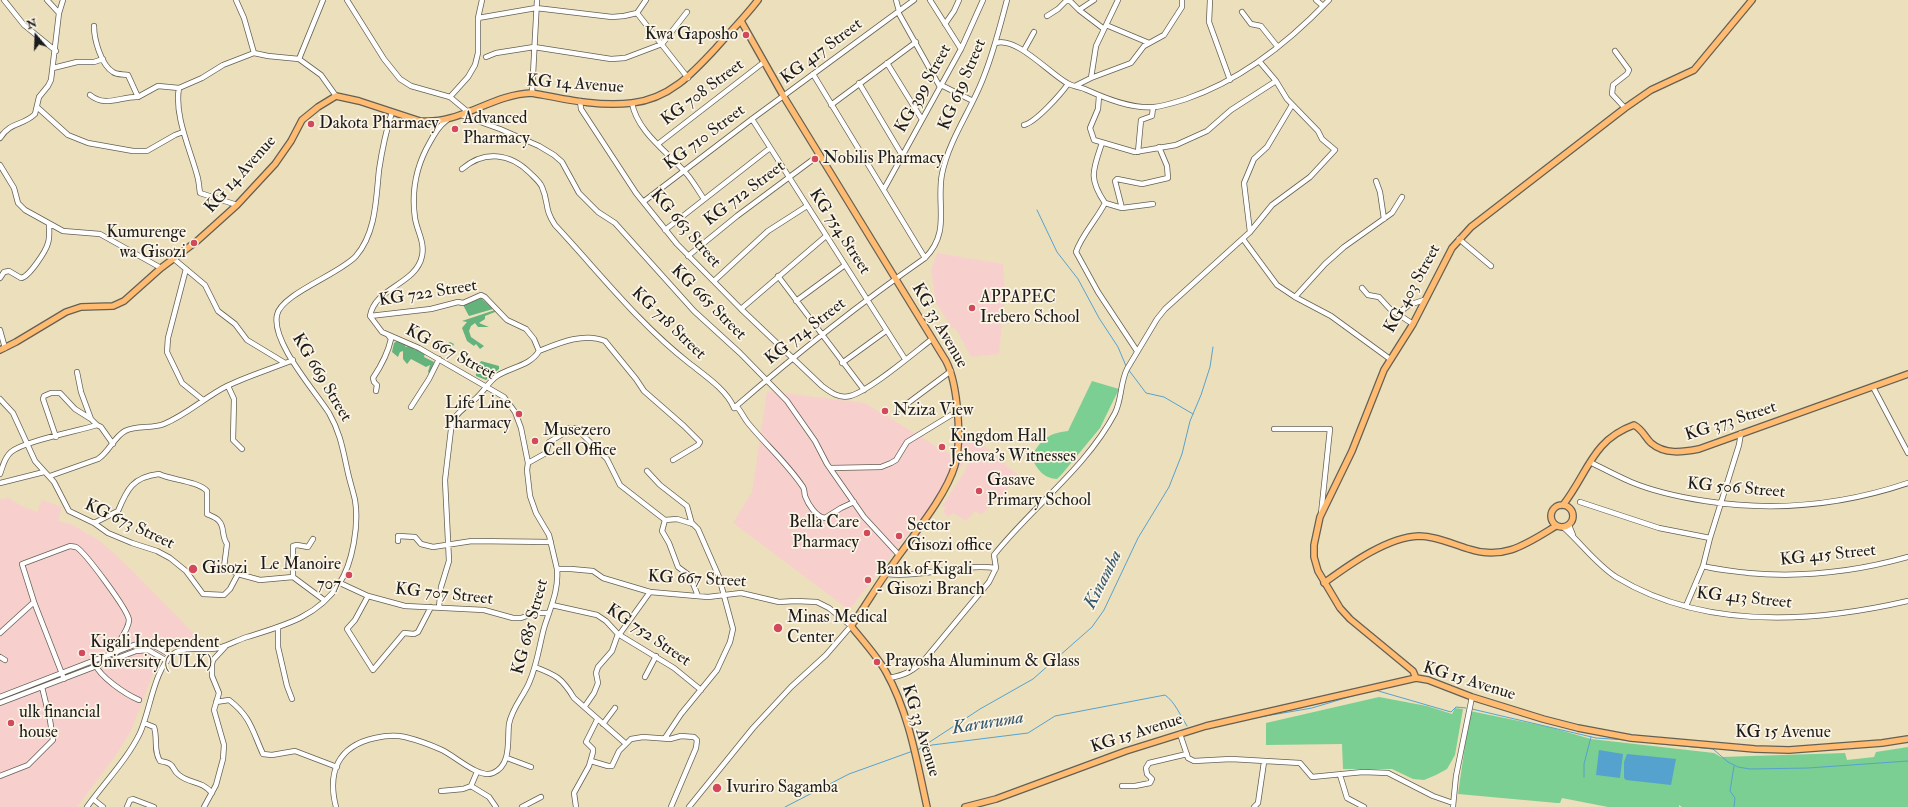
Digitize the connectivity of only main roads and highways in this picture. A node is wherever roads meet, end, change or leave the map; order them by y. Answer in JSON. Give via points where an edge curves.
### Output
{"nodes":[{"id":1,"x":758,"y":0,"type":"edge"},
{"id":2,"x":1752,"y":0,"type":"edge"},
{"id":3,"x":742,"y":21,"type":"junction"},
{"id":4,"x":2,"y":349,"type":"edge"},
{"id":5,"x":1908,"y":374,"type":"edge"},
{"id":6,"x":1566,"y":506,"type":"junction"},
{"id":7,"x":1554,"y":524,"type":"junction"},
{"id":8,"x":1324,"y":584,"type":"junction"},
{"id":9,"x":1416,"y":678,"type":"junction"},
{"id":10,"x":1908,"y":739,"type":"edge"},
{"id":11,"x":927,"y":807,"type":"edge"},
{"id":12,"x":965,"y":807,"type":"edge"}],
"edges":[{"from":1,"to":3,"type":"main road","name":"KG 14 Avenue"},
{"from":2,"to":8,"type":"main road","name":"KG 403 Street","via":[[1694,70],[1651,90],[1625,108],[1459,238],[1380,379],[1352,451],[1320,517],[1314,557]]},
{"from":3,"to":4,"type":"main road","name":"KG 14 Avenue","via":[[688,78],[658,96],[632,103],[580,102],[532,93],[510,96],[447,120],[420,121],[336,96],[302,120],[288,147],[237,205],[118,305],[81,307],[66,312]]},
{"from":3,"to":11,"type":"main road","name":"KG 33 Avenue","via":[[819,155],[951,371],[956,388],[958,446],[952,475],[851,626],[878,660],[899,701]]},
{"from":5,"to":6,"type":"main road","name":"KG 373 Street","via":[[1682,453],[1659,448],[1634,426],[1606,440],[1568,498]]},
{"from":6,"to":7,"type":"main road","via":[[1558,505],[1553,509],[1550,514]]},
{"from":6,"to":7,"type":"main road","via":[[1573,514],[1572,520],[1566,526]]},
{"from":7,"to":8,"type":"main road","via":[[1532,542],[1505,551],[1489,553],[1423,536],[1406,538],[1374,551]]},
{"from":8,"to":9,"type":"main road","name":"KG 403 Street","via":[[1344,613],[1413,671]]},
{"from":9,"to":10,"type":"main road","name":"KG 15 Avenue","via":[[1578,728],[1639,739],[1755,750],[1789,750]]},
{"from":9,"to":12,"type":"main road","name":"KG 15 Avenue","via":[[1180,734],[996,799]]}]}
